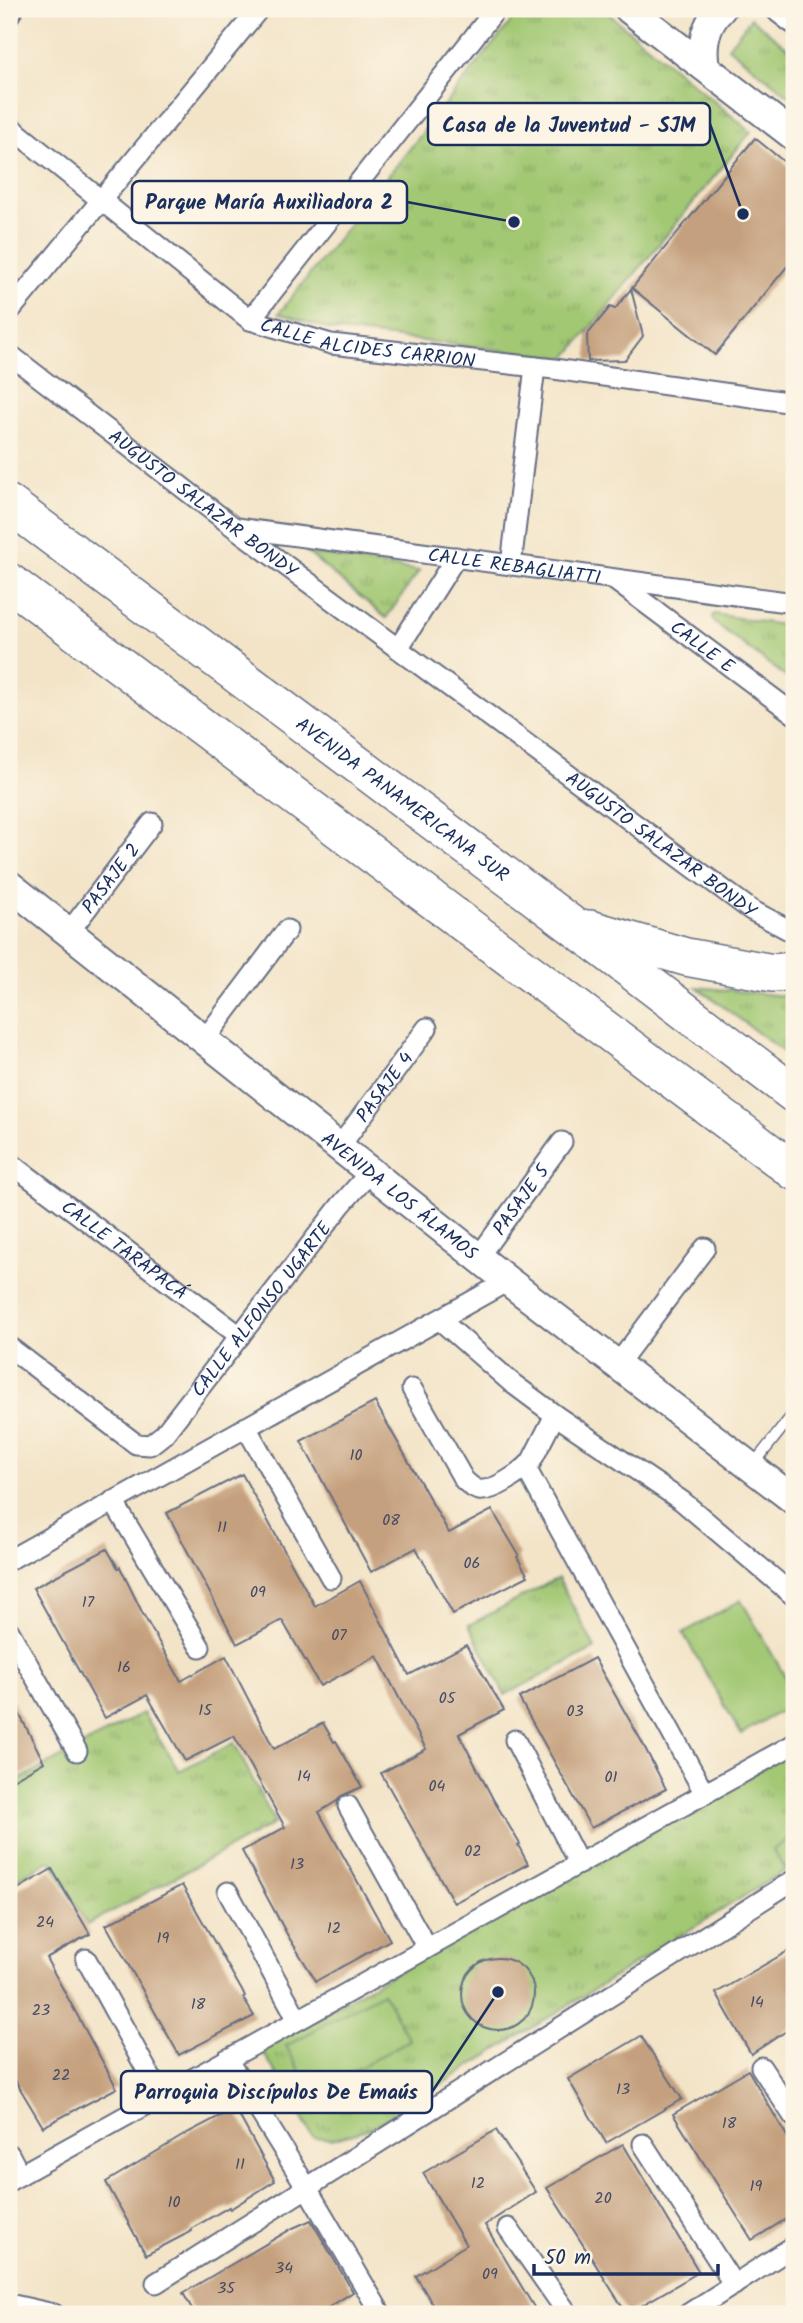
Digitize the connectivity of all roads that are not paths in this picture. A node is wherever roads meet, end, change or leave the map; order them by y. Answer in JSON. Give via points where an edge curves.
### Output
{"nodes":[{"id":1,"x":13,"y":9,"type":"edge"},
{"id":2,"x":259,"y":9,"type":"edge"},
{"id":3,"x":496,"y":9,"type":"edge"},
{"id":4,"x":629,"y":9,"type":"edge"},
{"id":5,"x":721,"y":9,"type":"edge"},
{"id":6,"x":781,"y":9,"type":"edge"},
{"id":7,"x":9,"y":15,"type":"edge"},
{"id":8,"x":794,"y":19,"type":"edge"},
{"id":9,"x":705,"y":66,"type":"junction"},
{"id":10,"x":9,"y":126,"type":"edge"},
{"id":11,"x":794,"y":136,"type":"edge"},
{"id":12,"x":102,"y":201,"type":"junction"},
{"id":13,"x":9,"y":312,"type":"edge"},
{"id":14,"x":250,"y":320,"type":"junction"},
{"id":15,"x":9,"y":354,"type":"edge"},
{"id":16,"x":535,"y":367,"type":"junction"},
{"id":17,"x":794,"y":404,"type":"edge"},
{"id":18,"x":9,"y":504,"type":"edge"},
{"id":19,"x":235,"y":528,"type":"junction"},
{"id":20,"x":456,"y":557,"type":"junction"},
{"id":21,"x":511,"y":565,"type":"junction"},
{"id":22,"x":612,"y":579,"type":"junction"},
{"id":23,"x":9,"y":582,"type":"edge"},
{"id":24,"x":794,"y":603,"type":"edge"},
{"id":25,"x":399,"y":647,"type":"junction"},
{"id":26,"x":794,"y":714,"type":"edge"},
{"id":27,"x":152,"y":823,"type":"dead end"},
{"id":28,"x":9,"y":885,"type":"edge"},
{"id":29,"x":569,"y":923,"type":"junction"},
{"id":30,"x":288,"y":930,"type":"dead end"},
{"id":31,"x":794,"y":930,"type":"edge"},
{"id":32,"x":69,"y":932,"type":"junction"},
{"id":33,"x":794,"y":971,"type":"edge"},
{"id":34,"x":427,"y":1028,"type":"dead end"},
{"id":35,"x":205,"y":1039,"type":"junction"},
{"id":36,"x":794,"y":1094,"type":"edge"},
{"id":37,"x":562,"y":1142,"type":"dead end"},
{"id":38,"x":340,"y":1146,"type":"junction"},
{"id":39,"x":9,"y":1162,"type":"edge"},
{"id":40,"x":372,"y":1171,"type":"junction"},
{"id":41,"x":794,"y":1171,"type":"edge"},
{"id":42,"x":705,"y":1248,"type":"dead end"},
{"id":43,"x":479,"y":1256,"type":"junction"},
{"id":44,"x":509,"y":1281,"type":"junction"},
{"id":45,"x":440,"y":1320,"type":"junction"},
{"id":46,"x":240,"y":1336,"type":"junction"},
{"id":47,"x":9,"y":1347,"type":"edge"},
{"id":48,"x":617,"y":1365,"type":"junction"},
{"id":49,"x":412,"y":1389,"type":"dead end"},
{"id":50,"x":794,"y":1413,"type":"edge"},
{"id":51,"x":555,"y":1415,"type":"junction"},
{"id":52,"x":246,"y":1427,"type":"junction"},
{"id":53,"x":526,"y":1468,"type":"junction"},
{"id":54,"x":751,"y":1468,"type":"junction"},
{"id":55,"x":794,"y":1500,"type":"edge"},
{"id":56,"x":113,"y":1501,"type":"junction"},
{"id":57,"x":9,"y":1560,"type":"edge"},
{"id":58,"x":331,"y":1578,"type":"dead end"},
{"id":59,"x":794,"y":1596,"type":"edge"},
{"id":60,"x":9,"y":1631,"type":"edge"},
{"id":61,"x":200,"y":1647,"type":"dead end"},
{"id":62,"x":514,"y":1740,"type":"dead end"},
{"id":63,"x":794,"y":1744,"type":"edge"},
{"id":64,"x":77,"y":1751,"type":"dead end"},
{"id":65,"x":705,"y":1794,"type":"junction"},
{"id":66,"x":348,"y":1805,"type":"dead end"},
{"id":67,"x":579,"y":1864,"type":"junction"},
{"id":68,"x":792,"y":1887,"type":"edge"},
{"id":69,"x":228,"y":1892,"type":"dead end"},
{"id":70,"x":427,"y":1948,"type":"junction"},
{"id":71,"x":86,"y":1959,"type":"dead end"},
{"id":72,"x":298,"y":2020,"type":"junction"},
{"id":73,"x":227,"y":2059,"type":"junction"},
{"id":74,"x":761,"y":2067,"type":"dead end"},
{"id":75,"x":161,"y":2096,"type":"junction"},
{"id":76,"x":794,"y":2117,"type":"edge"},
{"id":77,"x":643,"y":2144,"type":"dead end"},
{"id":78,"x":9,"y":2154,"type":"edge"},
{"id":79,"x":14,"y":2178,"type":"edge"},
{"id":80,"x":307,"y":2188,"type":"junction"},
{"id":81,"x":508,"y":2228,"type":"dead end"},
{"id":82,"x":794,"y":2246,"type":"edge"},
{"id":83,"x":156,"y":2283,"type":"dead end"},
{"id":84,"x":734,"y":2285,"type":"junction"},
{"id":85,"x":9,"y":2304,"type":"edge"},
{"id":86,"x":378,"y":2313,"type":"edge"},
{"id":87,"x":54,"y":2314,"type":"edge"},
{"id":88,"x":568,"y":2314,"type":"edge"},
{"id":89,"x":688,"y":2314,"type":"edge"}],
"edges":[{"from":1,"to":7,"type":"street"},
{"from":2,"to":12,"type":"street"},
{"from":3,"to":14,"type":"street"},
{"from":4,"to":9,"type":"street"},
{"from":5,"to":9,"type":"street","via":[[703,40]]},
{"from":6,"to":8,"type":"street"},
{"from":9,"to":11,"type":"street"},
{"from":10,"to":12,"type":"street","name":"CALLE ALCIDES CARRION"},
{"from":12,"to":13,"type":"street"},
{"from":12,"to":14,"type":"street","name":"CALLE ALCIDES CARRION"},
{"from":14,"to":16,"type":"street","name":"CALLE ALCIDES CARRION","via":[[331,344]]},
{"from":15,"to":19,"type":"street","name":"AUGUSTO SALAZAR BONDY"},
{"from":16,"to":17,"type":"street","name":"CALLE ALCIDES CARRION"},
{"from":16,"to":21,"type":"street"},
{"from":18,"to":29,"type":"highway","name":"AVENIDA PANAMERICANA SUR"},
{"from":19,"to":20,"type":"street","name":"CALLE REBAGLIATTI"},
{"from":19,"to":25,"type":"street","name":"AUGUSTO SALAZAR BONDY"},
{"from":20,"to":21,"type":"street","name":"CALLE REBAGLIATTI"},
{"from":20,"to":25,"type":"street"},
{"from":21,"to":22,"type":"street","name":"CALLE REBAGLIATTI"},
{"from":22,"to":24,"type":"street","name":"CALLE REBAGLIATTI"},
{"from":22,"to":26,"type":"street","name":"CALLE E"},
{"from":23,"to":41,"type":"highway"},
{"from":25,"to":31,"type":"street","name":"AUGUSTO SALAZAR BONDY","via":[[751,910]]},
{"from":27,"to":32,"type":"street","name":"PASAJE 2"},
{"from":28,"to":32,"type":"street","name":"AVENIDA LOS ÁLAMOS"},
{"from":29,"to":33,"type":"highway","via":[[686,957],[773,973]]},
{"from":29,"to":36,"type":"highway","name":"AVENIDA PANAMERICANA SUR"},
{"from":30,"to":35,"type":"street"},
{"from":32,"to":35,"type":"street","name":"AVENIDA LOS ÁLAMOS"},
{"from":34,"to":38,"type":"street","name":"PASAJE 4"},
{"from":35,"to":38,"type":"street","name":"AVENIDA LOS ÁLAMOS"},
{"from":37,"to":43,"type":"street","name":"PASAJE 5"},
{"from":38,"to":40,"type":"street","name":"AVENIDA LOS ÁLAMOS"},
{"from":39,"to":46,"type":"street","name":"CALLE TARAPACÁ"},
{"from":40,"to":43,"type":"street","name":"AVENIDA LOS ÁLAMOS"},
{"from":40,"to":46,"type":"street","name":"CALLE ALFONSO UGARTE"},
{"from":42,"to":48,"type":"street"},
{"from":43,"to":44,"type":"street","name":"AVENIDA LOS ÁLAMOS"},
{"from":44,"to":45,"type":"street"},
{"from":44,"to":48,"type":"street","name":"AVENIDA LOS ÁLAMOS"},
{"from":45,"to":51,"type":"street"},
{"from":45,"to":52,"type":"street"},
{"from":46,"to":47,"type":"street","name":"CALLE ALFONSO UGARTE","via":[[164,1434],[150,1445],[136,1444]]},
{"from":48,"to":54,"type":"street","name":"AVENIDA LOS ÁLAMOS"},
{"from":49,"to":53,"type":"street","via":[[471,1487],[487,1489]]},
{"from":50,"to":54,"type":"lane"},
{"from":51,"to":53,"type":"street"},
{"from":51,"to":59,"type":"street","via":[[682,1501]]},
{"from":52,"to":56,"type":"street"},
{"from":52,"to":58,"type":"street"},
{"from":53,"to":65,"type":"street"},
{"from":54,"to":55,"type":"street","name":"AVENIDA LOS ÁLAMOS"},
{"from":56,"to":57,"type":"street"},
{"from":56,"to":61,"type":"street"},
{"from":60,"to":64,"type":"street"},
{"from":62,"to":67,"type":"street"},
{"from":63,"to":65,"type":"street"},
{"from":65,"to":67,"type":"street"},
{"from":66,"to":70,"type":"street"},
{"from":67,"to":70,"type":"street"},
{"from":68,"to":80,"type":"street"},
{"from":69,"to":72,"type":"street"},
{"from":70,"to":72,"type":"street"},
{"from":71,"to":75,"type":"street"},
{"from":72,"to":73,"type":"street"},
{"from":73,"to":75,"type":"street"},
{"from":73,"to":80,"type":"street"},
{"from":74,"to":76,"type":"street"},
{"from":75,"to":79,"type":"street"},
{"from":77,"to":84,"type":"street"},
{"from":78,"to":79,"type":"street"},
{"from":80,"to":83,"type":"street"},
{"from":80,"to":86,"type":"street"},
{"from":81,"to":88,"type":"street"},
{"from":82,"to":84,"type":"street"},
{"from":84,"to":89,"type":"street"},
{"from":85,"to":87,"type":"street"}]}
